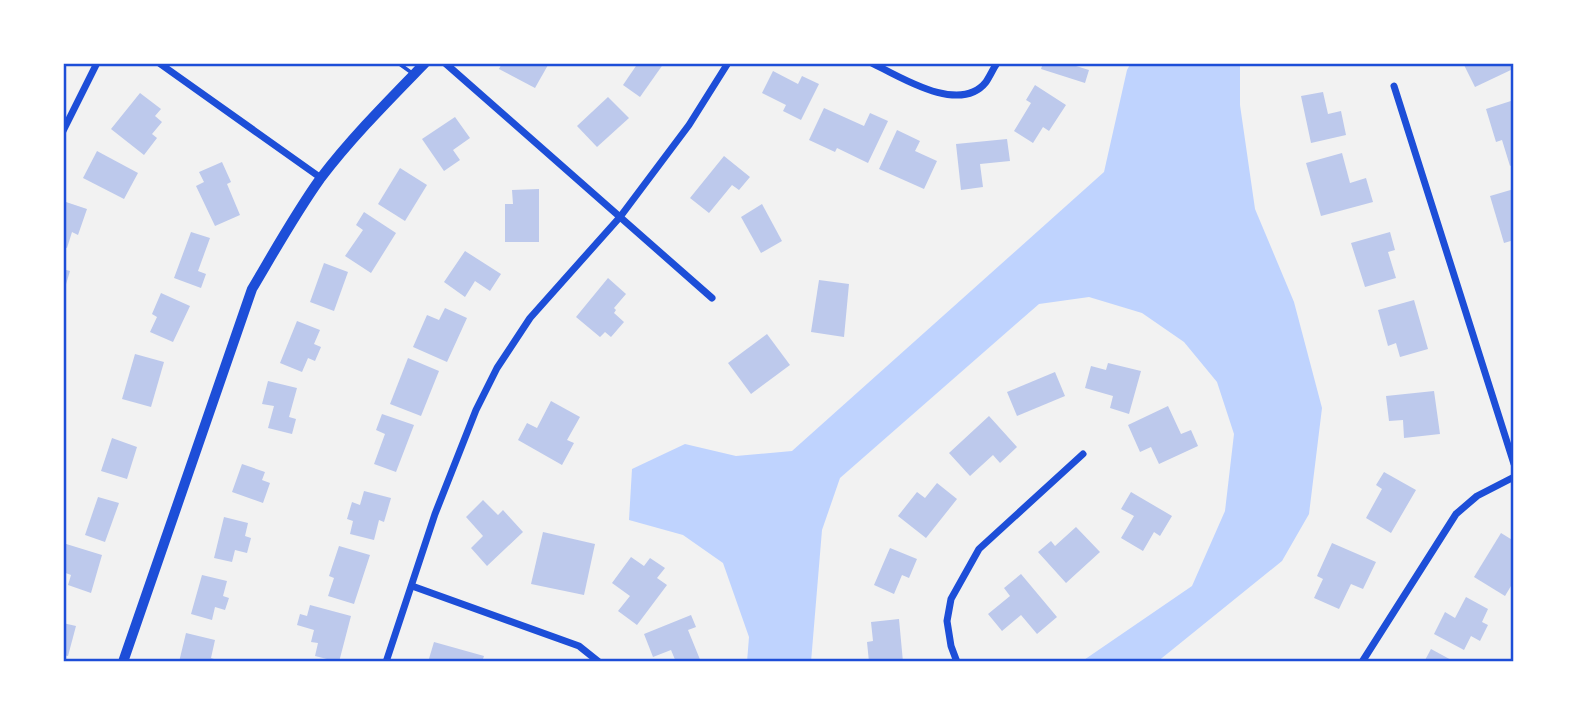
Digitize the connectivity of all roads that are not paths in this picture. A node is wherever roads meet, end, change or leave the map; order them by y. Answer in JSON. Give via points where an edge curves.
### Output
{"nodes":[{"id":1,"x":97,"y":63,"type":"edge"},
{"id":2,"x":159,"y":63,"type":"edge"},
{"id":3,"x":398,"y":63,"type":"edge"},
{"id":4,"x":425,"y":63,"type":"edge"},
{"id":5,"x":445,"y":63,"type":"edge"},
{"id":6,"x":728,"y":63,"type":"edge"},
{"id":7,"x":872,"y":63,"type":"edge"},
{"id":8,"x":997,"y":63,"type":"edge"},
{"id":9,"x":414,"y":74,"type":"junction"},
{"id":10,"x":1394,"y":86,"type":"dead end"},
{"id":11,"x":63,"y":131,"type":"edge"},
{"id":12,"x":321,"y":178,"type":"junction"},
{"id":13,"x":620,"y":216,"type":"junction"},
{"id":14,"x":712,"y":298,"type":"dead end"},
{"id":15,"x":1083,"y":454,"type":"dead end"},
{"id":16,"x":1514,"y":464,"type":"edge"},
{"id":17,"x":1514,"y":477,"type":"edge"},
{"id":18,"x":412,"y":586,"type":"junction"},
{"id":19,"x":123,"y":662,"type":"edge"},
{"id":20,"x":386,"y":662,"type":"edge"},
{"id":21,"x":599,"y":662,"type":"edge"},
{"id":22,"x":957,"y":662,"type":"edge"},
{"id":23,"x":1362,"y":662,"type":"edge"}],
"edges":[{"from":1,"to":11,"type":"street"},
{"from":2,"to":12,"type":"street"},
{"from":3,"to":9,"type":"lane"},
{"from":4,"to":9,"type":"street"},
{"from":5,"to":13,"type":"street"},
{"from":6,"to":13,"type":"street","via":[[689,125]]},
{"from":7,"to":8,"type":"street","via":[[935,93],[963,95],[985,84]]},
{"from":9,"to":12,"type":"street"},
{"from":10,"to":16,"type":"street"},
{"from":12,"to":19,"type":"street","via":[[252,289]]},
{"from":13,"to":14,"type":"street"},
{"from":13,"to":18,"type":"street","via":[[530,318],[497,368],[435,514]]},
{"from":15,"to":22,"type":"street","via":[[979,550],[951,599],[947,621]]},
{"from":17,"to":23,"type":"street","via":[[1477,496],[1456,514]]},
{"from":18,"to":20,"type":"street"},
{"from":18,"to":21,"type":"street","via":[[579,646]]}]}
